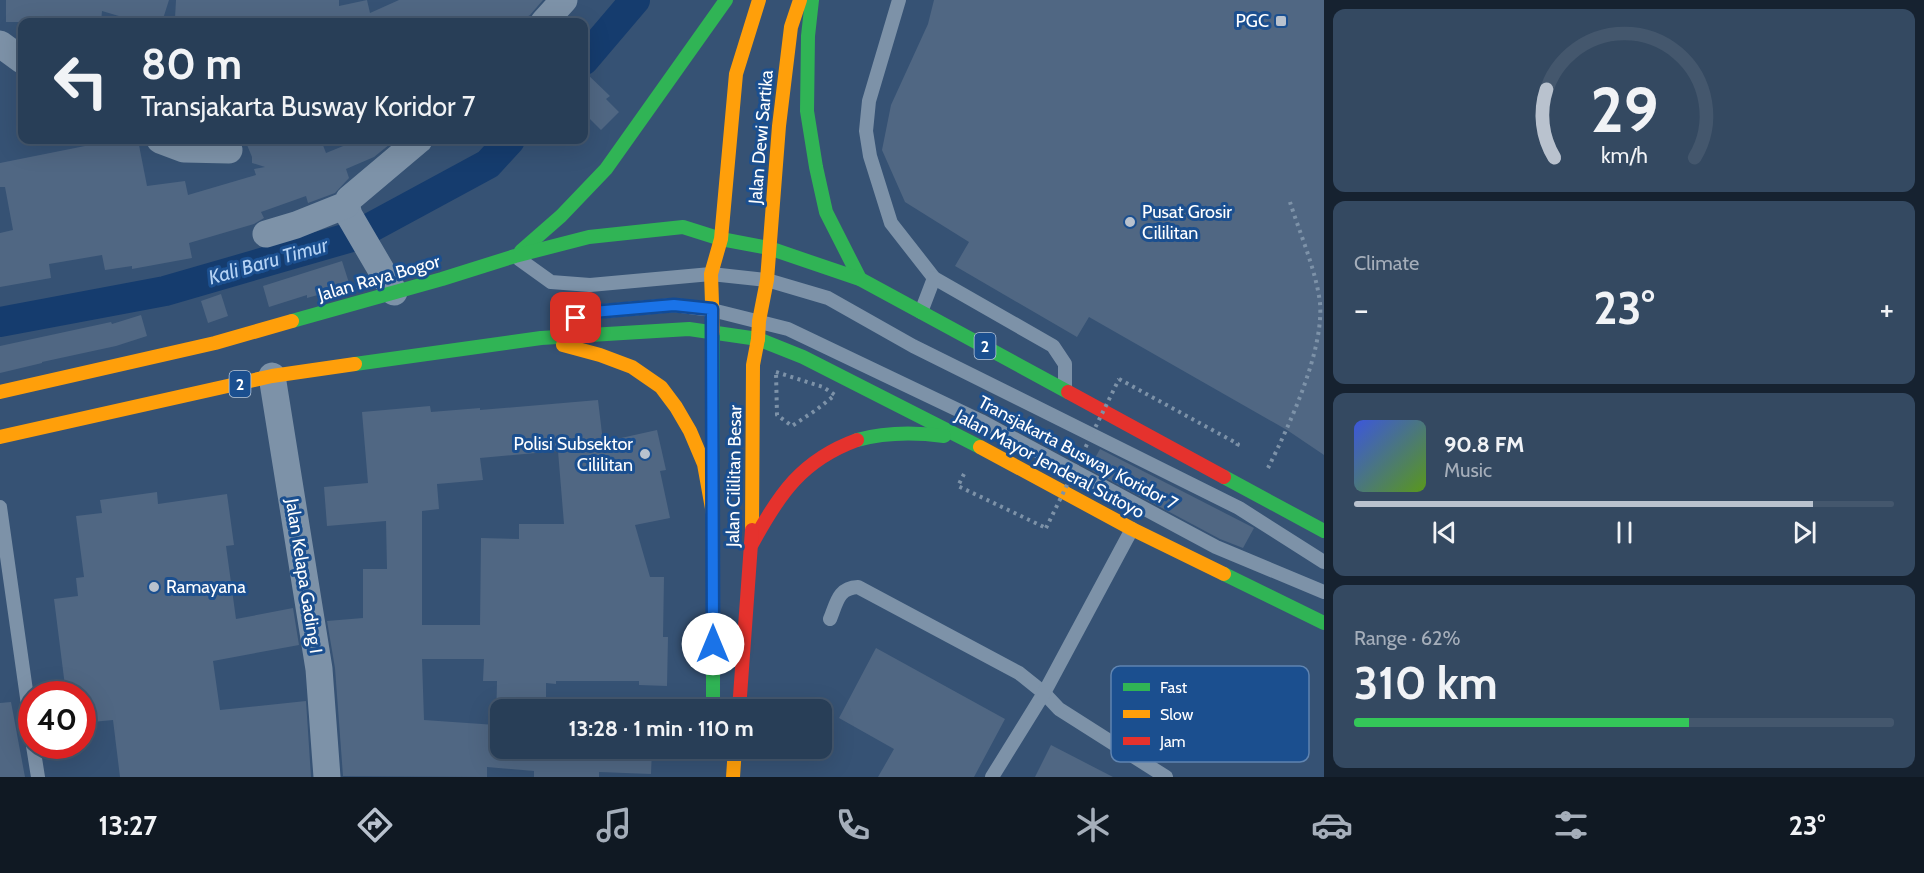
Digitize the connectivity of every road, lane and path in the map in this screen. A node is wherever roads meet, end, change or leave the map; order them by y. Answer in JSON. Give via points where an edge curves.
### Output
{"nodes":[{"id":1,"x":564,"y":0,"type":"edge"},
{"id":2,"x":726,"y":0,"type":"edge"},
{"id":3,"x":759,"y":0,"type":"edge"},
{"id":4,"x":800,"y":0,"type":"edge"},
{"id":5,"x":812,"y":0,"type":"edge"},
{"id":6,"x":899,"y":0,"type":"edge"},
{"id":7,"x":548,"y":18,"type":"edge"},
{"id":8,"x":0,"y":44,"type":"edge"},
{"id":9,"x":18,"y":57,"type":"edge"},
{"id":10,"x":172,"y":144,"type":"edge"},
{"id":11,"x":414,"y":144,"type":"edge"},
{"id":12,"x":229,"y":150,"type":"dead end"},
{"id":13,"x":1290,"y":202,"type":"dead end"},
{"id":14,"x":347,"y":210,"type":"junction"},
{"id":15,"x":266,"y":234,"type":"dead end"},
{"id":16,"x":721,"y":239,"type":"junction"},
{"id":17,"x":769,"y":248,"type":"junction"},
{"id":18,"x":515,"y":256,"type":"junction"},
{"id":19,"x":711,"y":274,"type":"junction"},
{"id":20,"x":934,"y":278,"type":"junction"},
{"id":21,"x":860,"y":279,"type":"junction"},
{"id":22,"x":767,"y":280,"type":"junction"},
{"id":23,"x":394,"y":292,"type":"junction"},
{"id":24,"x":712,"y":309,"type":"junction"},
{"id":25,"x":921,"y":312,"type":"junction"},
{"id":26,"x":759,"y":321,"type":"junction"},
{"id":27,"x":712,"y":332,"type":"junction"},
{"id":28,"x":541,"y":338,"type":"junction"},
{"id":29,"x":758,"y":339,"type":"junction"},
{"id":30,"x":272,"y":376,"type":"junction"},
{"id":31,"x":1119,"y":379,"type":"dead end"},
{"id":32,"x":1065,"y":390,"type":"junction"},
{"id":33,"x":0,"y":392,"type":"edge"},
{"id":34,"x":816,"y":410,"type":"joint"},
{"id":35,"x":1108,"y":415,"type":"junction"},
{"id":36,"x":0,"y":437,"type":"edge"},
{"id":37,"x":972,"y":443,"type":"junction"},
{"id":38,"x":1146,"y":461,"type":"junction"},
{"id":39,"x":1255,"y":494,"type":"junction"},
{"id":40,"x":0,"y":507,"type":"edge"},
{"id":41,"x":713,"y":514,"type":"junction"},
{"id":42,"x":1132,"y":529,"type":"junction"},
{"id":43,"x":1324,"y":531,"type":"edge"},
{"id":44,"x":752,"y":544,"type":"junction"},
{"id":45,"x":1324,"y":562,"type":"edge"},
{"id":46,"x":1324,"y":592,"type":"edge"},
{"id":47,"x":830,"y":619,"type":"dead end"},
{"id":48,"x":1324,"y":623,"type":"edge"},
{"id":49,"x":25,"y":681,"type":"edge"},
{"id":50,"x":1044,"y":693,"type":"junction"},
{"id":51,"x":713,"y":699,"type":"edge"},
{"id":52,"x":739,"y":699,"type":"edge"},
{"id":53,"x":1111,"y":742,"type":"edge"},
{"id":54,"x":35,"y":759,"type":"edge"},
{"id":55,"x":734,"y":759,"type":"edge"},
{"id":56,"x":1142,"y":762,"type":"edge"},
{"id":57,"x":38,"y":777,"type":"edge"},
{"id":58,"x":327,"y":777,"type":"edge"},
{"id":59,"x":733,"y":777,"type":"edge"},
{"id":60,"x":992,"y":777,"type":"edge"},
{"id":61,"x":1166,"y":777,"type":"edge"}],
"edges":[{"from":1,"to":7,"type":"street"},
{"from":2,"to":18,"type":"main road","via":[[606,169]]},
{"from":3,"to":16,"type":"main road","name":"Jalan Dewi Sartika","via":[[736,74]]},
{"from":4,"to":17,"type":"main road","name":"Jalan Dewi Sartika","via":[[791,27]]},
{"from":5,"to":21,"type":"main road","via":[[807,111],[816,167],[826,212]]},
{"from":6,"to":20,"type":"lane","via":[[873,83],[866,131],[891,223]]},
{"from":8,"to":9,"type":"street"},
{"from":10,"to":12,"type":"street"},
{"from":11,"to":14,"type":"street","via":[[350,199]]},
{"from":13,"to":39,"type":"path","via":[[1320,304],[1318,348],[1287,430]]},
{"from":14,"to":15,"type":"street"},
{"from":14,"to":23,"type":"street"},
{"from":16,"to":17,"type":"main road","name":"Jalan Raya Bogor","number":"2"},
{"from":16,"to":18,"type":"main road","name":"Jalan Raya Bogor","number":"2","via":[[683,227],[589,237]]},
{"from":16,"to":19,"type":"main road","name":"Jalan Dewi Sartika"},
{"from":17,"to":21,"type":"main road","number":"2"},
{"from":17,"to":22,"type":"main road","name":"Jalan Dewi Sartika"},
{"from":18,"to":19,"type":"lane","name":"Transjakarta Busway Koridor 7","via":[[551,282],[590,285]]},
{"from":18,"to":23,"type":"main road","name":"Jalan Raya Bogor","number":"2"},
{"from":19,"to":22,"type":"lane","name":"Transjakarta Busway Koridor 7"},
{"from":19,"to":24,"type":"main road","name":"Jalan Cililitan Besar"},
{"from":20,"to":25,"type":"lane"},
{"from":20,"to":32,"type":"lane","via":[[1053,346],[1065,364]]},
{"from":21,"to":25,"type":"main road","number":"2"},
{"from":22,"to":26,"type":"main road","name":"Jalan Cililitan Besar"},
{"from":22,"to":38,"type":"lane","name":"Transjakarta Busway Koridor 7","via":[[828,298],[913,346]]},
{"from":23,"to":33,"type":"main road","name":"Jalan Raya Bogor","number":"2","via":[[215,343]]},
{"from":24,"to":26,"type":"lane","name":"Transjakarta Busway Koridor 7"},
{"from":24,"to":27,"type":"main road","name":"Jalan Cililitan Besar"},
{"from":24,"to":28,"type":"lane","name":"Transjakarta Busway Koridor 7","via":[[674,305],[593,312],[560,325]]},
{"from":25,"to":32,"type":"main road","number":"2"},
{"from":26,"to":29,"type":"main road","name":"Jalan Cililitan Besar"},
{"from":26,"to":46,"type":"lane","name":"Transjakarta Busway Koridor 7","via":[[788,329],[842,354],[981,421],[1192,535]]},
{"from":27,"to":28,"type":"main road","number":"2","via":[[689,329]]},
{"from":27,"to":29,"type":"main road","number":"2"},
{"from":27,"to":41,"type":"main road","name":"Jalan Cililitan Besar"},
{"from":28,"to":30,"type":"main road","number":"2"},
{"from":28,"to":41,"type":"main road","via":[[632,367],[661,387],[690,431],[704,464]]},
{"from":29,"to":37,"type":"main road","name":"Jalan Mayor Jenderal Sutoyo","number":"2","via":[[803,357]]},
{"from":29,"to":44,"type":"main road","name":"Jalan Cililitan Besar","via":[[753,365]]},
{"from":30,"to":36,"type":"main road","number":"2"},
{"from":30,"to":58,"type":"street","name":"Jalan Kelapa Gading I","via":[[319,669]]},
{"from":31,"to":37,"type":"path","bridge":true,"via":[[1046,528],[958,486]]},
{"from":32,"to":35,"type":"main road","number":"2"},
{"from":34,"to":34,"type":"path","via":[[792,426],[777,415],[776,372],[835,394]]},
{"from":35,"to":38,"type":"lane"},
{"from":35,"to":39,"type":"main road","number":"2"},
{"from":37,"to":42,"type":"main road","name":"Jalan Mayor Jenderal Sutoyo","number":"2"},
{"from":37,"to":44,"type":"main road","via":[[925,433],[891,432],[841,446],[824,454],[788,486]]},
{"from":38,"to":45,"type":"lane","name":"Transjakarta Busway Koridor 7","via":[[1239,508]]},
{"from":39,"to":43,"type":"main road","number":"2"},
{"from":40,"to":49,"type":"lane"},
{"from":41,"to":51,"type":"main road","name":"Jalan Cililitan Besar"},
{"from":42,"to":48,"type":"main road","name":"Jalan Mayor Jenderal Sutoyo","number":"2"},
{"from":42,"to":50,"type":"lane"},
{"from":44,"to":52,"type":"main road","name":"Jalan Cililitan Besar"},
{"from":47,"to":50,"type":"lane","via":[[841,594],[858,587],[1019,673]]},
{"from":50,"to":53,"type":"lane","via":[[1059,709]]},
{"from":50,"to":60,"type":"lane"},
{"from":54,"to":57,"type":"lane"},
{"from":55,"to":59,"type":"main road"},
{"from":56,"to":61,"type":"lane"}]}
